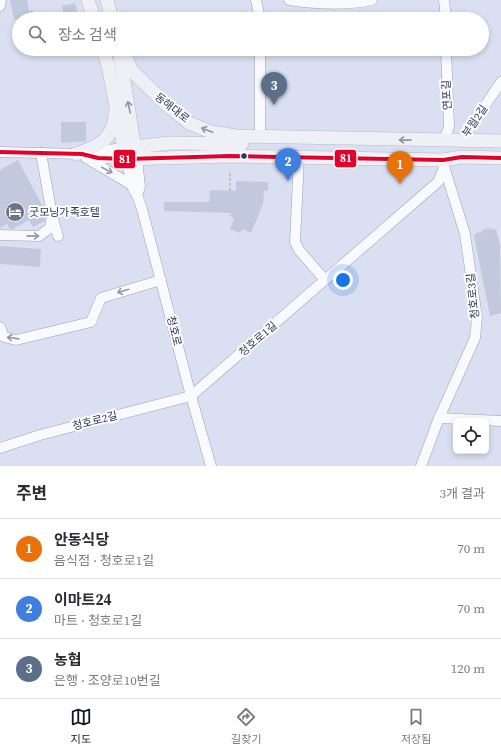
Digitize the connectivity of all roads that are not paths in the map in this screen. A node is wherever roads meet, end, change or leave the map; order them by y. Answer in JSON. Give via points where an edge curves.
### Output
{"nodes":[{"id":1,"x":1,"y":0,"type":"edge"},
{"id":2,"x":88,"y":0,"type":"edge"},
{"id":3,"x":106,"y":0,"type":"edge"},
{"id":4,"x":256,"y":0,"type":"edge"},
{"id":5,"x":289,"y":0,"type":"edge"},
{"id":6,"x":372,"y":0,"type":"edge"},
{"id":7,"x":444,"y":0,"type":"edge"},
{"id":8,"x":0,"y":6,"type":"edge"},
{"id":9,"x":92,"y":12,"type":"edge"},
{"id":10,"x":110,"y":12,"type":"edge"},
{"id":11,"x":259,"y":12,"type":"edge"},
{"id":12,"x":445,"y":12,"type":"edge"},
{"id":13,"x":105,"y":56,"type":"edge"},
{"id":14,"x":120,"y":56,"type":"edge"},
{"id":15,"x":125,"y":56,"type":"edge"},
{"id":16,"x":260,"y":56,"type":"edge"},
{"id":17,"x":446,"y":56,"type":"edge"},
{"id":18,"x":501,"y":82,"type":"edge"},
{"id":19,"x":115,"y":99,"type":"junction"},
{"id":20,"x":260,"y":137,"type":"junction"},
{"id":21,"x":315,"y":138,"type":"junction"},
{"id":22,"x":444,"y":140,"type":"junction"},
{"id":23,"x":461,"y":141,"type":"junction"},
{"id":24,"x":501,"y":141,"type":"edge"},
{"id":25,"x":0,"y":152,"type":"edge"},
{"id":26,"x":41,"y":153,"type":"junction"},
{"id":27,"x":131,"y":153,"type":"junction"},
{"id":28,"x":82,"y":154,"type":"junction"},
{"id":29,"x":299,"y":157,"type":"junction"},
{"id":30,"x":501,"y":158,"type":"edge"},
{"id":31,"x":443,"y":164,"type":"junction"},
{"id":32,"x":132,"y":185,"type":"junction"},
{"id":33,"x":137,"y":195,"type":"junction"},
{"id":34,"x":52,"y":215,"type":"junction"},
{"id":35,"x":0,"y":235,"type":"edge"},
{"id":36,"x":58,"y":236,"type":"dead end"},
{"id":37,"x":161,"y":280,"type":"junction"},
{"id":38,"x":325,"y":280,"type":"junction"},
{"id":39,"x":0,"y":327,"type":"edge"},
{"id":40,"x":191,"y":396,"type":"junction"},
{"id":41,"x":439,"y":418,"type":"junction"},
{"id":42,"x":501,"y":421,"type":"edge"},
{"id":43,"x":0,"y":448,"type":"edge"},
{"id":44,"x":211,"y":466,"type":"edge"},
{"id":45,"x":421,"y":466,"type":"edge"}],
"edges":[{"from":1,"to":8,"type":"street"},
{"from":2,"to":9,"type":"main road"},
{"from":3,"to":10,"type":"main road"},
{"from":4,"to":11,"type":"street"},
{"from":5,"to":6,"type":"street","via":[[326,4]]},
{"from":7,"to":12,"type":"street"},
{"from":13,"to":19,"type":"main road"},
{"from":27,"to":14,"type":"main road","one_way":true},
{"from":20,"to":15,"type":"main road","name":"동해대로","one_way":true,"via":[[211,132],[189,122],[158,97],[132,71]]},
{"from":16,"to":20,"type":"street"},
{"from":17,"to":22,"type":"street","name":"연포길","via":[[449,127]]},
{"from":18,"to":23,"type":"street","name":"부월2길"},
{"from":19,"to":27,"type":"main road"},
{"from":19,"to":28,"type":"main road","via":[[114,124],[111,131],[103,142]]},
{"from":20,"to":21,"type":"main road","name":"동해대로"},
{"from":22,"to":21,"type":"main road","name":"동해대로","one_way":true},
{"from":21,"to":27,"type":"main road","name":"동해대로","via":[[273,144],[170,143]]},
{"from":22,"to":23,"type":"main road","name":"동해대로"},
{"from":22,"to":31,"type":"main road"},
{"from":23,"to":24,"type":"main road","name":"동해대로"},
{"from":25,"to":26,"type":"street"},
{"from":26,"to":28,"type":"street"},
{"from":26,"to":34,"type":"street"},
{"from":27,"to":28,"type":"street","via":[[98,151]]},
{"from":27,"to":29,"type":"main road"},
{"from":27,"to":32,"type":"street","name":"청호로"},
{"from":27,"to":33,"type":"street","name":"청호로","via":[[140,188]]},
{"from":28,"to":32,"type":"street","one_way":true},
{"from":29,"to":31,"type":"main road"},
{"from":29,"to":38,"type":"street","via":[[295,242]]},
{"from":30,"to":31,"type":"main road","via":[[462,158]]},
{"from":31,"to":38,"type":"street","name":"청호로1길","via":[[438,182]]},
{"from":31,"to":41,"type":"street","name":"청호로3길","via":[[465,234],[477,318],[474,338]]},
{"from":32,"to":33,"type":"street","name":"청호로"},
{"from":33,"to":37,"type":"street","name":"청호로"},
{"from":35,"to":34,"type":"street","one_way":true,"via":[[40,236],[50,228]]},
{"from":34,"to":36,"type":"street"},
{"from":37,"to":39,"type":"street","one_way":true,"via":[[101,298],[91,322],[16,340],[4,337]]},
{"from":37,"to":40,"type":"street","name":"청호로"},
{"from":38,"to":40,"type":"street","name":"청호로1길"},
{"from":40,"to":43,"type":"street","name":"청호로2길","via":[[40,435]]},
{"from":40,"to":44,"type":"street","name":"청호로"},
{"from":41,"to":42,"type":"street"},
{"from":41,"to":45,"type":"street","name":"청호로3길"}]}
